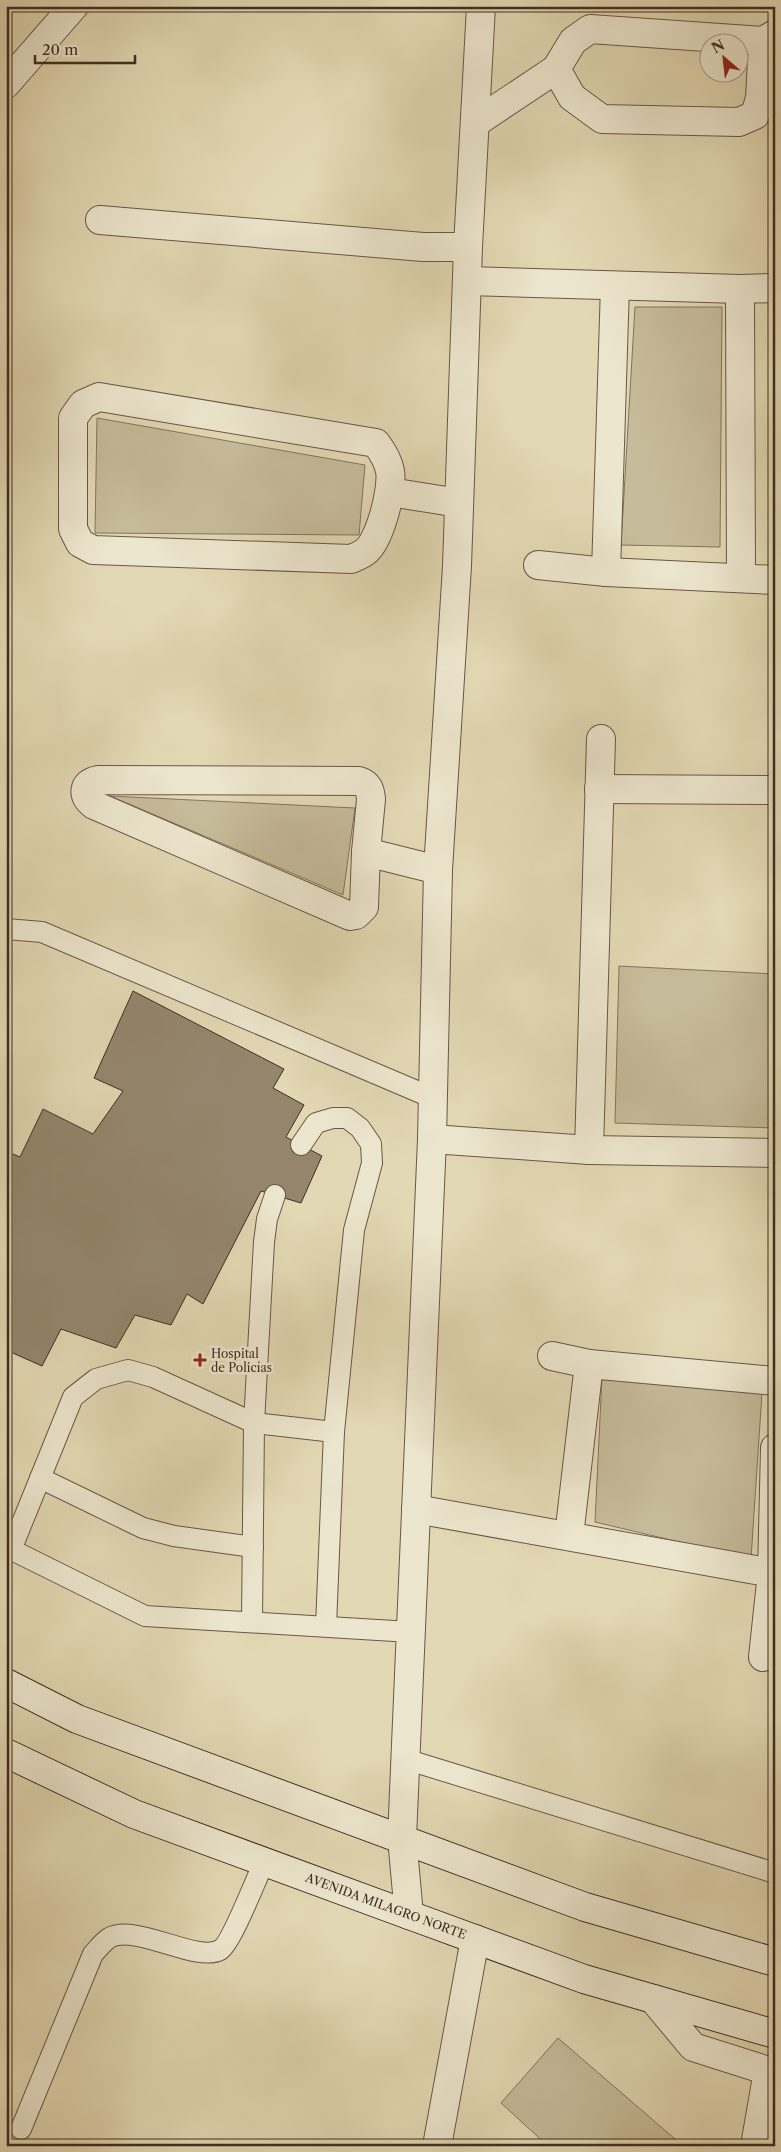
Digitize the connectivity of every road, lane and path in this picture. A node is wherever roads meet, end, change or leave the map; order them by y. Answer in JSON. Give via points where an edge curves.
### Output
{"nodes":[{"id":1,"x":74,"y":6,"type":"edge"},
{"id":2,"x":481,"y":6,"type":"edge"},
{"id":3,"x":769,"y":38,"type":"edge"},
{"id":4,"x":556,"y":69,"type":"junction"},
{"id":5,"x":6,"y":84,"type":"edge"},
{"id":6,"x":475,"y":123,"type":"junction"},
{"id":7,"x":100,"y":220,"type":"dead end"},
{"id":8,"x":468,"y":247,"type":"junction"},
{"id":9,"x":467,"y":281,"type":"junction"},
{"id":10,"x":615,"y":286,"type":"junction"},
{"id":11,"x":775,"y":288,"type":"edge"},
{"id":12,"x":740,"y":289,"type":"junction"},
{"id":13,"x":390,"y":492,"type":"junction"},
{"id":14,"x":459,"y":503,"type":"junction"},
{"id":15,"x":538,"y":565,"type":"dead end"},
{"id":16,"x":606,"y":572,"type":"junction"},
{"id":17,"x":742,"y":578,"type":"junction"},
{"id":18,"x":775,"y":580,"type":"edge"},
{"id":19,"x":600,"y":739,"type":"dead end"},
{"id":20,"x":599,"y":788,"type":"junction"},
{"id":21,"x":775,"y":790,"type":"edge"},
{"id":22,"x":366,"y":852,"type":"junction"},
{"id":23,"x":438,"y":870,"type":"junction"},
{"id":24,"x":6,"y":929,"type":"edge"},
{"id":25,"x":434,"y":1098,"type":"junction"},
{"id":26,"x":432,"y":1139,"type":"junction"},
{"id":27,"x":301,"y":1145,"type":"dead end"},
{"id":28,"x":589,"y":1150,"type":"junction"},
{"id":29,"x":775,"y":1153,"type":"edge"},
{"id":30,"x":275,"y":1195,"type":"dead end"},
{"id":31,"x":552,"y":1356,"type":"dead end"},
{"id":32,"x":589,"y":1364,"type":"junction"},
{"id":33,"x":775,"y":1381,"type":"edge"},
{"id":34,"x":254,"y":1423,"type":"junction"},
{"id":35,"x":334,"y":1432,"type":"junction"},
{"id":36,"x":775,"y":1448,"type":"edge"},
{"id":37,"x":40,"y":1478,"type":"junction"},
{"id":38,"x":416,"y":1509,"type":"junction"},
{"id":39,"x":570,"y":1536,"type":"junction"},
{"id":40,"x":253,"y":1547,"type":"junction"},
{"id":41,"x":9,"y":1548,"type":"edge"},
{"id":42,"x":772,"y":1573,"type":"junction"},
{"id":43,"x":252,"y":1622,"type":"junction"},
{"id":44,"x":326,"y":1626,"type":"junction"},
{"id":45,"x":411,"y":1632,"type":"junction"},
{"id":46,"x":764,"y":1657,"type":"dead end"},
{"id":47,"x":6,"y":1682,"type":"edge"},
{"id":48,"x":6,"y":1753,"type":"edge"},
{"id":49,"x":405,"y":1759,"type":"junction"},
{"id":50,"x":402,"y":1838,"type":"junction"},
{"id":51,"x":264,"y":1862,"type":"junction"},
{"id":52,"x":775,"y":1873,"type":"edge"},
{"id":53,"x":409,"y":1915,"type":"junction"},
{"id":54,"x":475,"y":1939,"type":"junction"},
{"id":55,"x":775,"y":1962,"type":"edge"},
{"id":56,"x":653,"y":1999,"type":"junction"},
{"id":57,"x":775,"y":2034,"type":"edge"},
{"id":58,"x":771,"y":2072,"type":"edge"},
{"id":59,"x":21,"y":2128,"type":"dead end"},
{"id":60,"x":437,"y":2146,"type":"edge"},
{"id":61,"x":756,"y":2146,"type":"edge"}],
"edges":[{"from":1,"to":5,"type":"street"},
{"from":2,"to":6,"type":"street"},
{"from":3,"to":4,"type":"street","via":[[590,29],[573,41]]},
{"from":3,"to":4,"type":"street","via":[[755,115],[739,122],[602,119],[572,97]]},
{"from":4,"to":6,"type":"street"},
{"from":6,"to":8,"type":"street"},
{"from":7,"to":8,"type":"street","via":[[423,247]]},
{"from":8,"to":9,"type":"street"},
{"from":9,"to":10,"type":"street"},
{"from":9,"to":14,"type":"street"},
{"from":10,"to":12,"type":"street"},
{"from":10,"to":16,"type":"street"},
{"from":11,"to":12,"type":"street"},
{"from":12,"to":17,"type":"street"},
{"from":13,"to":13,"type":"street","via":[[390,471],[384,453],[376,443],[99,398],[83,404],[73,418],[73,529],[80,542],[93,550],[351,560],[366,552],[375,538]]},
{"from":13,"to":14,"type":"street"},
{"from":14,"to":23,"type":"street"},
{"from":15,"to":16,"type":"street"},
{"from":16,"to":17,"type":"street"},
{"from":17,"to":18,"type":"street"},
{"from":19,"to":20,"type":"street"},
{"from":20,"to":21,"type":"street"},
{"from":20,"to":28,"type":"street"},
{"from":22,"to":22,"type":"street","via":[[370,790],[366,783],[358,781],[98,780],[91,781],[86,787],[88,800],[94,805],[350,916],[364,907]]},
{"from":22,"to":23,"type":"street"},
{"from":23,"to":25,"type":"street"},
{"from":24,"to":25,"type":"lane","via":[[42,932]]},
{"from":25,"to":26,"type":"street"},
{"from":26,"to":28,"type":"street"},
{"from":26,"to":38,"type":"street"},
{"from":27,"to":35,"type":"lane","via":[[316,1123],[333,1118],[347,1118],[360,1128],[371,1144],[372,1163],[354,1230]]},
{"from":28,"to":29,"type":"street"},
{"from":30,"to":34,"type":"lane","via":[[266,1220]]},
{"from":31,"to":32,"type":"street"},
{"from":32,"to":33,"type":"street"},
{"from":32,"to":39,"type":"street"},
{"from":34,"to":35,"type":"lane"},
{"from":34,"to":37,"type":"lane","via":[[154,1377],[128,1370],[96,1379],[73,1397]]},
{"from":34,"to":40,"type":"lane"},
{"from":35,"to":44,"type":"lane"},
{"from":36,"to":42,"type":"street"},
{"from":37,"to":40,"type":"lane","via":[[144,1528],[174,1536]]},
{"from":37,"to":41,"type":"lane"},
{"from":38,"to":39,"type":"street"},
{"from":38,"to":45,"type":"street"},
{"from":39,"to":42,"type":"street"},
{"from":40,"to":43,"type":"lane"},
{"from":41,"to":43,"type":"lane","via":[[145,1616]]},
{"from":42,"to":46,"type":"street"},
{"from":43,"to":44,"type":"lane"},
{"from":44,"to":45,"type":"lane"},
{"from":45,"to":49,"type":"street"},
{"from":47,"to":50,"type":"street","via":[[77,1719]]},
{"from":48,"to":51,"type":"street","name":"AVENIDA MILAGRO NORTE","via":[[134,1814]]},
{"from":49,"to":50,"type":"street"},
{"from":49,"to":52,"type":"lane"},
{"from":50,"to":53,"type":"street"},
{"from":50,"to":55,"type":"street","via":[[585,1906]]},
{"from":51,"to":53,"type":"street","name":"AVENIDA MILAGRO NORTE"},
{"from":51,"to":59,"type":"lane","via":[[230,1939],[220,1950],[206,1953],[126,1934],[109,1938],[93,1954]]},
{"from":53,"to":54,"type":"street","name":"AVENIDA MILAGRO NORTE"},
{"from":54,"to":56,"type":"street","name":"AVENIDA MILAGRO NORTE","via":[[584,1979]]},
{"from":54,"to":60,"type":"street"},
{"from":56,"to":57,"type":"street","name":"AVENIDA MILAGRO NORTE"},
{"from":56,"to":58,"type":"street","via":[[693,2047]]},
{"from":58,"to":61,"type":"street"}]}
